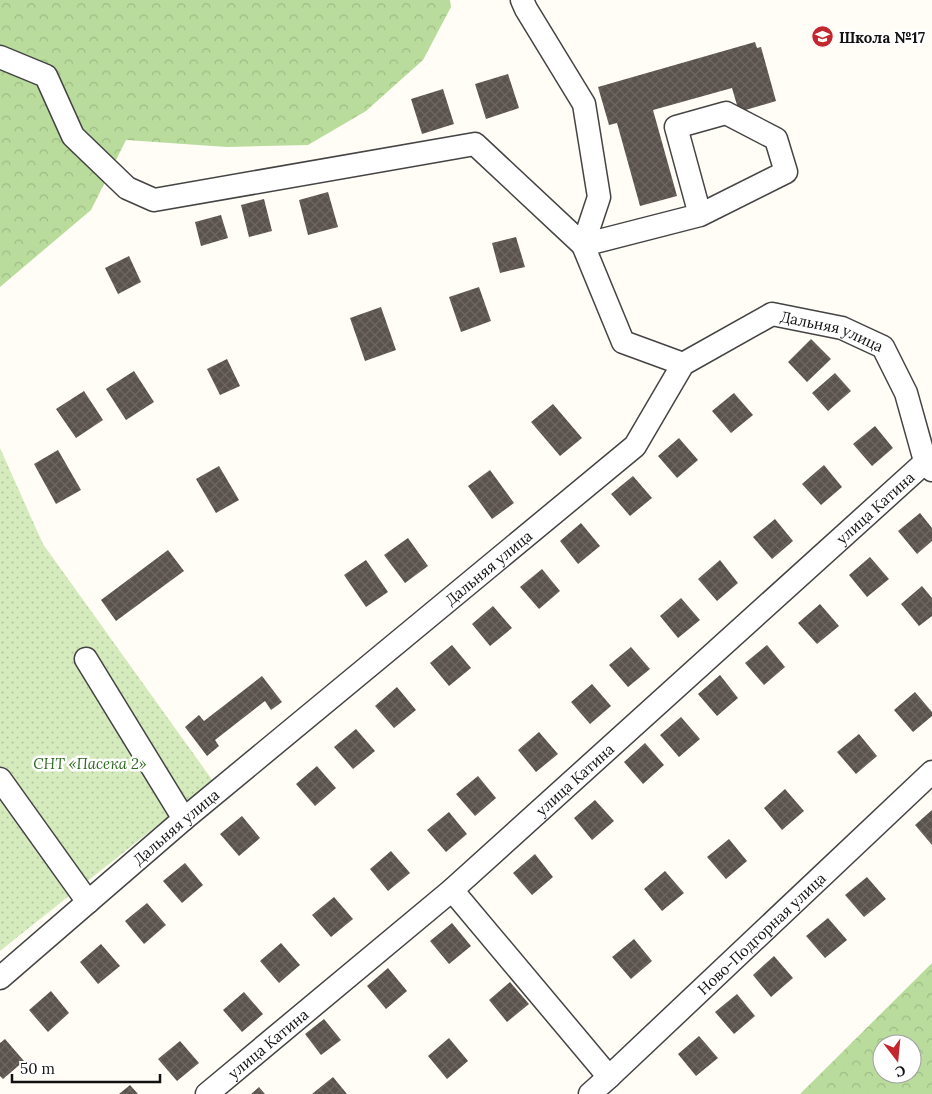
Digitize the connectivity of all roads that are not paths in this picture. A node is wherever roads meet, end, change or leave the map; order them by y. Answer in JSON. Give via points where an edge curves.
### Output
{"nodes":[{"id":1,"x":522,"y":0,"type":"edge"},
{"id":2,"x":0,"y":57,"type":"edge"},
{"id":3,"x":700,"y":215,"type":"junction"},
{"id":4,"x":582,"y":245,"type":"junction"},
{"id":5,"x":684,"y":364,"type":"junction"},
{"id":6,"x":930,"y":462,"type":"edge"},
{"id":7,"x":86,"y":659,"type":"dead end"},
{"id":8,"x":932,"y":772,"type":"edge"},
{"id":9,"x":0,"y":779,"type":"edge"},
{"id":10,"x":184,"y":819,"type":"junction"},
{"id":11,"x":452,"y":890,"type":"junction"},
{"id":12,"x":88,"y":902,"type":"junction"},
{"id":13,"x":0,"y":978,"type":"edge"},
{"id":14,"x":609,"y":1078,"type":"junction"},
{"id":15,"x":207,"y":1094,"type":"edge"},
{"id":16,"x":590,"y":1094,"type":"edge"}],
"edges":[{"from":1,"to":4,"type":"street","via":[[584,104],[599,197]]},
{"from":2,"to":4,"type":"street","via":[[46,76],[73,136],[127,188],[154,200],[475,144]]},
{"from":3,"to":3,"type":"street","via":[[676,127],[726,113],[776,139],[786,172]]},
{"from":3,"to":4,"type":"street"},
{"from":4,"to":5,"type":"street","via":[[623,342]]},
{"from":5,"to":6,"type":"street","name":"Дальняя улица","via":[[772,314],[842,328],[883,347],[906,393]]},
{"from":5,"to":10,"type":"street","name":"Дальняя улица","via":[[635,446]]},
{"from":6,"to":11,"type":"street","name":"улица Катина"},
{"from":7,"to":10,"type":"street"},
{"from":8,"to":14,"type":"street","name":"Ново-Подгорная улица"},
{"from":9,"to":12,"type":"street"},
{"from":10,"to":12,"type":"street","name":"Дальняя улица"},
{"from":11,"to":14,"type":"street"},
{"from":11,"to":15,"type":"street","name":"улица Катина"},
{"from":12,"to":13,"type":"street","name":"Дальняя улица"},
{"from":14,"to":16,"type":"street","name":"Ново-Подгорная улица"}]}
